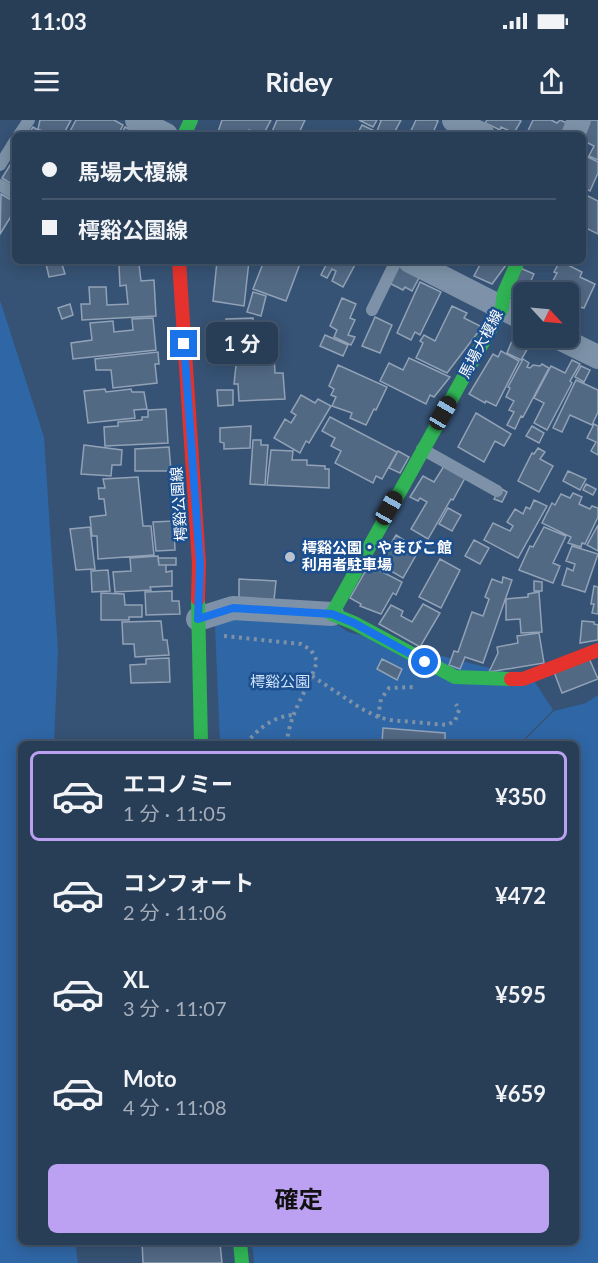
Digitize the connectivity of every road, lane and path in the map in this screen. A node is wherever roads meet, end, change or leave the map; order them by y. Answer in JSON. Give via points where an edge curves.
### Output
{"nodes":[{"id":1,"x":137,"y":120,"type":"edge"},
{"id":2,"x":454,"y":120,"type":"edge"},
{"id":3,"x":160,"y":132,"type":"edge"},
{"id":4,"x":477,"y":132,"type":"edge"},
{"id":5,"x":12,"y":146,"type":"edge"},
{"id":6,"x":0,"y":165,"type":"edge"},
{"id":7,"x":179,"y":264,"type":"edge"},
{"id":8,"x":409,"y":264,"type":"edge"},
{"id":9,"x":415,"y":264,"type":"edge"},
{"id":10,"x":517,"y":264,"type":"edge"},
{"id":11,"x":502,"y":308,"type":"junction"},
{"id":12,"x":372,"y":310,"type":"dead end"},
{"id":13,"x":513,"y":314,"type":"edge"},
{"id":14,"x":579,"y":348,"type":"edge"},
{"id":15,"x":598,"y":357,"type":"edge"},
{"id":16,"x":422,"y":449,"type":"junction"},
{"id":17,"x":497,"y":491,"type":"dead end"},
{"id":18,"x":332,"y":614,"type":"junction"},
{"id":19,"x":198,"y":626,"type":"junction"},
{"id":20,"x":598,"y":650,"type":"edge"},
{"id":21,"x":312,"y":676,"type":"junction"},
{"id":22,"x":423,"y":688,"type":"dead end"},
{"id":23,"x":454,"y":701,"type":"dead end"},
{"id":24,"x":292,"y":715,"type":"junction"},
{"id":25,"x":378,"y":717,"type":"junction"},
{"id":26,"x":201,"y":741,"type":"edge"},
{"id":27,"x":249,"y":741,"type":"edge"},
{"id":28,"x":288,"y":741,"type":"edge"},
{"id":29,"x":240,"y":1245,"type":"edge"},
{"id":30,"x":242,"y":1263,"type":"edge"}],
"edges":[{"from":1,"to":3,"type":"street"},
{"from":2,"to":4,"type":"street"},
{"from":5,"to":6,"type":"lane"},
{"from":7,"to":19,"type":"street","name":"樗谿公園線","via":[[200,564]]},
{"from":8,"to":12,"type":"lane"},
{"from":9,"to":11,"type":"street"},
{"from":10,"to":11,"type":"street","name":"馬場大榎線"},
{"from":11,"to":13,"type":"street"},
{"from":11,"to":16,"type":"street","name":"馬場大榎線"},
{"from":14,"to":15,"type":"street"},
{"from":16,"to":17,"type":"lane"},
{"from":16,"to":18,"type":"street","name":"馬場大榎線"},
{"from":18,"to":19,"type":"street","via":[[233,608]]},
{"from":18,"to":20,"type":"street","via":[[455,677],[523,679]]},
{"from":19,"to":21,"type":"path","via":[[301,644],[311,650],[316,661]]},
{"from":19,"to":26,"type":"street","name":"樗谿公園線"},
{"from":21,"to":24,"type":"path"},
{"from":21,"to":25,"type":"path"},
{"from":22,"to":25,"type":"path","via":[[390,688],[381,699]]},
{"from":23,"to":25,"type":"path","via":[[459,710],[455,722],[447,725]]},
{"from":24,"to":27,"type":"path","via":[[270,722]]},
{"from":24,"to":28,"type":"path"},
{"from":29,"to":30,"type":"street"}]}
